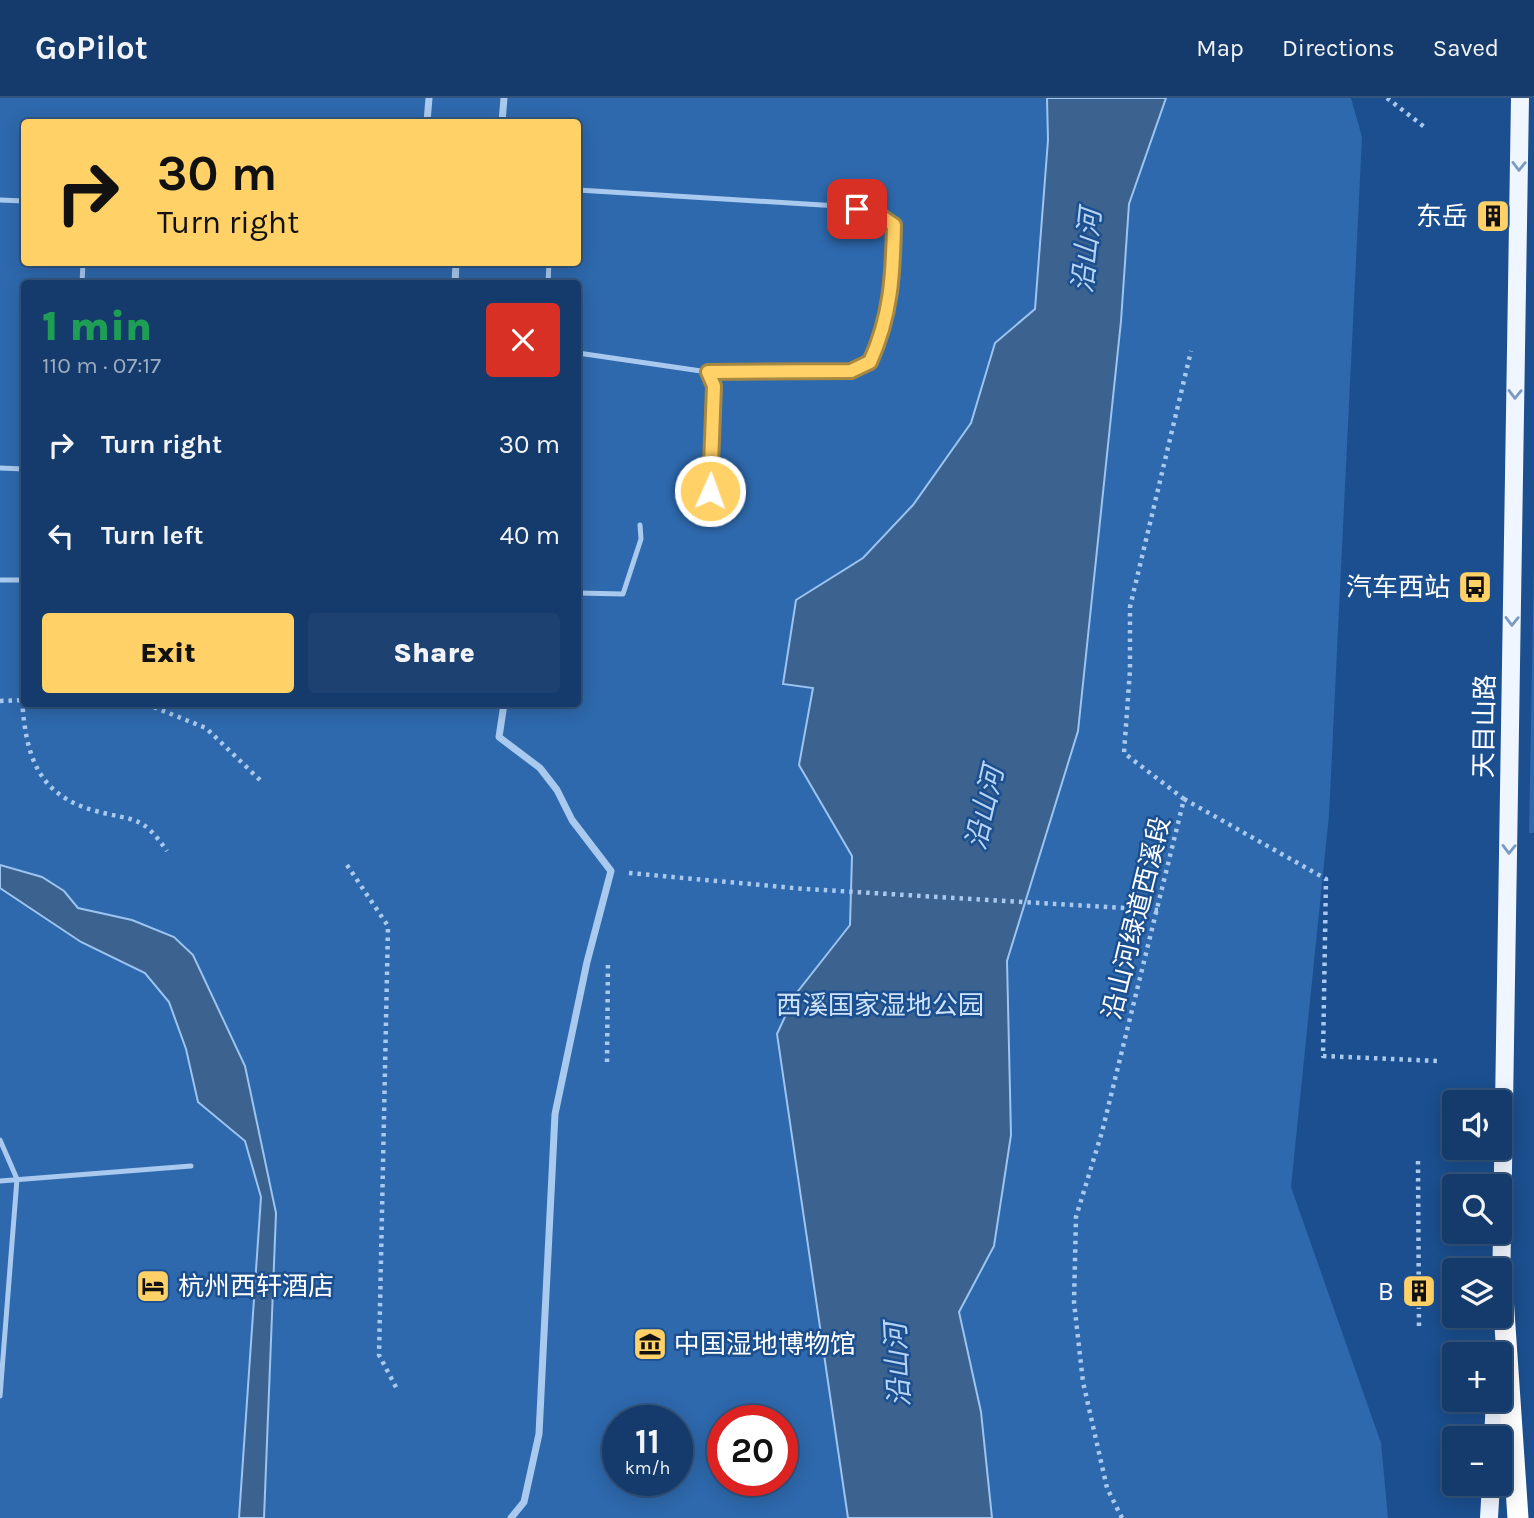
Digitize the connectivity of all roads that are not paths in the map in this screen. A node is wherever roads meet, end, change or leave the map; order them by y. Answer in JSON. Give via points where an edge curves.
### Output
{"nodes":[{"id":1,"x":429,"y":98,"type":"edge"},
{"id":2,"x":503,"y":98,"type":"edge"},
{"id":3,"x":1520,"y":98,"type":"edge"},
{"id":4,"x":427,"y":119,"type":"edge"},
{"id":5,"x":502,"y":119,"type":"edge"},
{"id":6,"x":581,"y":190,"type":"edge"},
{"id":7,"x":0,"y":200,"type":"edge"},
{"id":8,"x":21,"y":201,"type":"edge"},
{"id":9,"x":581,"y":354,"type":"edge"},
{"id":10,"x":708,"y":372,"type":"junction"},
{"id":11,"x":0,"y":468,"type":"edge"},
{"id":12,"x":21,"y":468,"type":"edge"},
{"id":13,"x":710,"y":491,"type":"dead end"},
{"id":14,"x":640,"y":525,"type":"dead end"},
{"id":15,"x":0,"y":580,"type":"edge"},
{"id":16,"x":21,"y":580,"type":"edge"},
{"id":17,"x":581,"y":593,"type":"edge"},
{"id":18,"x":504,"y":707,"type":"edge"},
{"id":19,"x":0,"y":1140,"type":"edge"},
{"id":20,"x":191,"y":1166,"type":"dead end"},
{"id":21,"x":17,"y":1179,"type":"junction"},
{"id":22,"x":0,"y":1181,"type":"edge"},
{"id":23,"x":1502,"y":1258,"type":"edge"},
{"id":24,"x":1505,"y":1328,"type":"edge"},
{"id":25,"x":0,"y":1396,"type":"edge"},
{"id":26,"x":1490,"y":1496,"type":"edge"},
{"id":27,"x":511,"y":1518,"type":"edge"},
{"id":28,"x":1489,"y":1518,"type":"edge"},
{"id":29,"x":1518,"y":1518,"type":"edge"}],
"edges":[{"from":1,"to":4,"type":"street"},
{"from":2,"to":5,"type":"street"},
{"from":3,"to":23,"type":"main road","name":"天目山路","one_way":true},
{"from":6,"to":10,"type":"lane","via":[[838,206],[876,213],[894,225],[885,329],[870,362],[851,371]]},
{"from":7,"to":8,"type":"lane"},
{"from":9,"to":10,"type":"lane"},
{"from":10,"to":13,"type":"lane","via":[[714,386]]},
{"from":11,"to":12,"type":"lane"},
{"from":14,"to":17,"type":"lane","via":[[641,539],[623,594]]},
{"from":15,"to":16,"type":"lane"},
{"from":18,"to":27,"type":"street","via":[[499,737],[540,768],[611,871],[555,1114],[539,1434],[524,1502]]},
{"from":19,"to":21,"type":"lane"},
{"from":20,"to":21,"type":"lane"},
{"from":21,"to":22,"type":"lane"},
{"from":21,"to":25,"type":"lane"},
{"from":24,"to":29,"type":"highway"},
{"from":26,"to":28,"type":"main road"}]}
